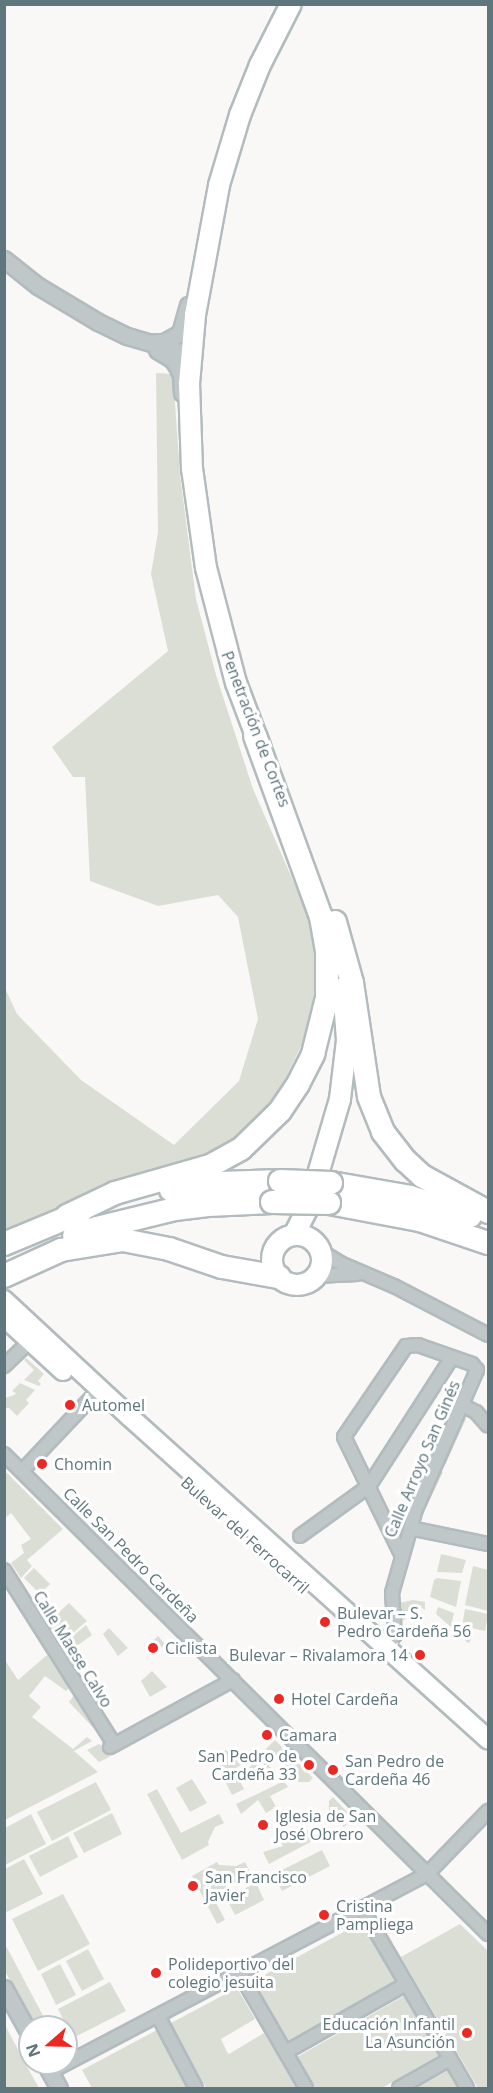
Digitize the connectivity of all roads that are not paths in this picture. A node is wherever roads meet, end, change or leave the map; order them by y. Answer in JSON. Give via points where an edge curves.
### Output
{"nodes":[{"id":1,"x":291,"y":4,"type":"edge"},
{"id":2,"x":204,"y":254,"type":"junction"},
{"id":3,"x":4,"y":260,"type":"edge"},
{"id":4,"x":144,"y":342,"type":"junction"},
{"id":5,"x":192,"y":355,"type":"junction"},
{"id":6,"x":192,"y":469,"type":"junction"},
{"id":7,"x":255,"y":736,"type":"junction"},
{"id":8,"x":323,"y":1198,"type":"junction"},
{"id":9,"x":489,"y":1212,"type":"edge"},
{"id":10,"x":68,"y":1216,"type":"junction"},
{"id":11,"x":489,"y":1222,"type":"edge"},
{"id":12,"x":308,"y":1241,"type":"junction"},
{"id":13,"x":489,"y":1243,"type":"edge"},
{"id":14,"x":23,"y":1248,"type":"edge"},
{"id":15,"x":4,"y":1266,"type":"edge"},
{"id":16,"x":361,"y":1274,"type":"junction"},
{"id":17,"x":4,"y":1276,"type":"edge"},
{"id":18,"x":316,"y":1276,"type":"junction"},
{"id":19,"x":279,"y":1277,"type":"junction"},
{"id":20,"x":4,"y":1300,"type":"edge"},
{"id":21,"x":4,"y":1306,"type":"edge"},
{"id":22,"x":4,"y":1317,"type":"edge"},
{"id":23,"x":489,"y":1335,"type":"edge"},
{"id":24,"x":26,"y":1344,"type":"junction"},
{"id":25,"x":452,"y":1357,"type":"junction"},
{"id":26,"x":73,"y":1363,"type":"junction"},
{"id":27,"x":4,"y":1366,"type":"edge"},
{"id":28,"x":92,"y":1397,"type":"junction"},
{"id":29,"x":462,"y":1405,"type":"junction"},
{"id":30,"x":489,"y":1426,"type":"edge"},
{"id":31,"x":4,"y":1454,"type":"edge"},
{"id":32,"x":22,"y":1471,"type":"junction"},
{"id":33,"x":369,"y":1486,"type":"junction"},
{"id":34,"x":410,"y":1528,"type":"junction"},
{"id":35,"x":300,"y":1536,"type":"dead end"},
{"id":36,"x":489,"y":1544,"type":"edge"},
{"id":37,"x":401,"y":1554,"type":"junction"},
{"id":38,"x":4,"y":1570,"type":"edge"},
{"id":39,"x":390,"y":1641,"type":"junction"},
{"id":40,"x":233,"y":1680,"type":"junction"},
{"id":41,"x":489,"y":1739,"type":"edge"},
{"id":42,"x":489,"y":1750,"type":"edge"},
{"id":43,"x":489,"y":1811,"type":"edge"},
{"id":44,"x":427,"y":1874,"type":"junction"},
{"id":45,"x":362,"y":1908,"type":"junction"},
{"id":46,"x":489,"y":1934,"type":"edge"},
{"id":47,"x":240,"y":1974,"type":"junction"},
{"id":48,"x":406,"y":1984,"type":"junction"},
{"id":49,"x":4,"y":1988,"type":"edge"},
{"id":50,"x":19,"y":2015,"type":"edge"},
{"id":51,"x":158,"y":2016,"type":"junction"},
{"id":52,"x":286,"y":2052,"type":"junction"},
{"id":53,"x":78,"y":2054,"type":"edge"},
{"id":54,"x":450,"y":2059,"type":"junction"},
{"id":55,"x":196,"y":2088,"type":"edge"},
{"id":56,"x":306,"y":2088,"type":"edge"},
{"id":57,"x":399,"y":2088,"type":"edge"},
{"id":58,"x":467,"y":2088,"type":"edge"}],
"edges":[{"from":1,"to":2,"type":"main road","name":"Penetración de Cortes","via":[[260,64],[240,115]]},
{"from":2,"to":4,"type":"street","via":[[180,333],[164,342]]},
{"from":2,"to":5,"type":"main road","name":"Penetración de Cortes"},
{"from":3,"to":4,"type":"street","via":[[79,312]]},
{"from":4,"to":5,"type":"street"},
{"from":4,"to":6,"type":"street","via":[[172,359],[181,375],[184,433]]},
{"from":5,"to":6,"type":"main road","name":"Penetración de Cortes"},
{"from":6,"to":7,"type":"main road","name":"Penetración de Cortes","via":[[218,624]]},
{"from":7,"to":8,"type":"main road","name":"Penetración de Cortes","via":[[328,911],[342,977],[346,1040]]},
{"from":7,"to":9,"type":"highway","via":[[301,828],[330,902],[352,983],[369,1097],[383,1132],[422,1176]]},
{"from":7,"to":10,"type":"highway","via":[[321,917],[327,951],[327,998],[313,1054],[280,1111],[242,1149],[210,1166],[107,1196]]},
{"from":8,"to":10,"type":"highway","bridge":true,"via":[[280,1181],[198,1185]]},
{"from":8,"to":11,"type":"highway","via":[[410,1197]]},
{"from":8,"to":12,"type":"main road","name":"Penetración de Cortes"},
{"from":8,"to":13,"type":"highway","via":[[420,1220]]},
{"from":8,"to":14,"type":"highway","bridge":true,"via":[[175,1209]]},
{"from":10,"to":14,"type":"highway"},
{"from":12,"to":16,"type":"street"},
{"from":12,"to":18,"type":"main road","via":[[322,1264]]},
{"from":12,"to":19,"type":"main road","via":[[280,1241],[272,1263]]},
{"from":14,"to":15,"type":"highway"},
{"from":14,"to":17,"type":"highway"},
{"from":14,"to":19,"type":"highway","via":[[61,1250],[123,1240],[169,1249],[222,1267]]},
{"from":16,"to":18,"type":"street"},
{"from":16,"to":23,"type":"street","via":[[394,1286]]},
{"from":18,"to":19,"type":"main road","via":[[302,1284]]},
{"from":20,"to":26,"type":"main road","name":"Bulevar del Ferrocarril"},
{"from":21,"to":26,"type":"street","name":"Bulevar del Ferrocarril","via":[[63,1361]]},
{"from":22,"to":24,"type":"main road","name":"Bulevar del Ferrocarril"},
{"from":24,"to":27,"type":"street"},
{"from":24,"to":28,"type":"main road","name":"Bulevar del Ferrocarril"},
{"from":25,"to":29,"type":"street","name":"Calle Arroyo San Ginés","via":[[472,1364],[477,1370]]},
{"from":25,"to":33,"type":"street"},
{"from":25,"to":33,"type":"street","via":[[430,1348],[406,1346],[344,1437]]},
{"from":26,"to":39,"type":"main road","name":"Bulevar del Ferrocarril"},
{"from":28,"to":32,"type":"street"},
{"from":28,"to":42,"type":"main road","name":"Bulevar del Ferrocarril"},
{"from":29,"to":30,"type":"street","via":[[476,1412]]},
{"from":29,"to":34,"type":"street","name":"Calle Arroyo San Ginés"},
{"from":31,"to":32,"type":"street","name":"Calle San Pedro Cardeña"},
{"from":32,"to":40,"type":"street","name":"Calle San Pedro Cardeña"},
{"from":33,"to":35,"type":"street"},
{"from":33,"to":37,"type":"street"},
{"from":34,"to":36,"type":"street"},
{"from":34,"to":37,"type":"street","name":"Calle Arroyo San Ginés"},
{"from":37,"to":39,"type":"street","name":"Calle Arroyo San Ginés","via":[[392,1593]]},
{"from":38,"to":40,"type":"street","name":"Calle Maese Calvo","via":[[112,1746]]},
{"from":39,"to":41,"type":"main road","name":"Bulevar del Ferrocarril"},
{"from":40,"to":44,"type":"street","name":"Calle San Pedro Cardeña"},
{"from":43,"to":44,"type":"street"},
{"from":44,"to":45,"type":"street"},
{"from":44,"to":46,"type":"street","name":"Calle San Pedro Cardeña"},
{"from":45,"to":47,"type":"street"},
{"from":45,"to":48,"type":"street"},
{"from":47,"to":51,"type":"street"},
{"from":47,"to":52,"type":"street"},
{"from":48,"to":52,"type":"street"},
{"from":48,"to":54,"type":"street"},
{"from":49,"to":50,"type":"street"},
{"from":51,"to":53,"type":"street"},
{"from":51,"to":55,"type":"street"},
{"from":52,"to":56,"type":"street"},
{"from":54,"to":57,"type":"street"},
{"from":54,"to":58,"type":"street"}]}
